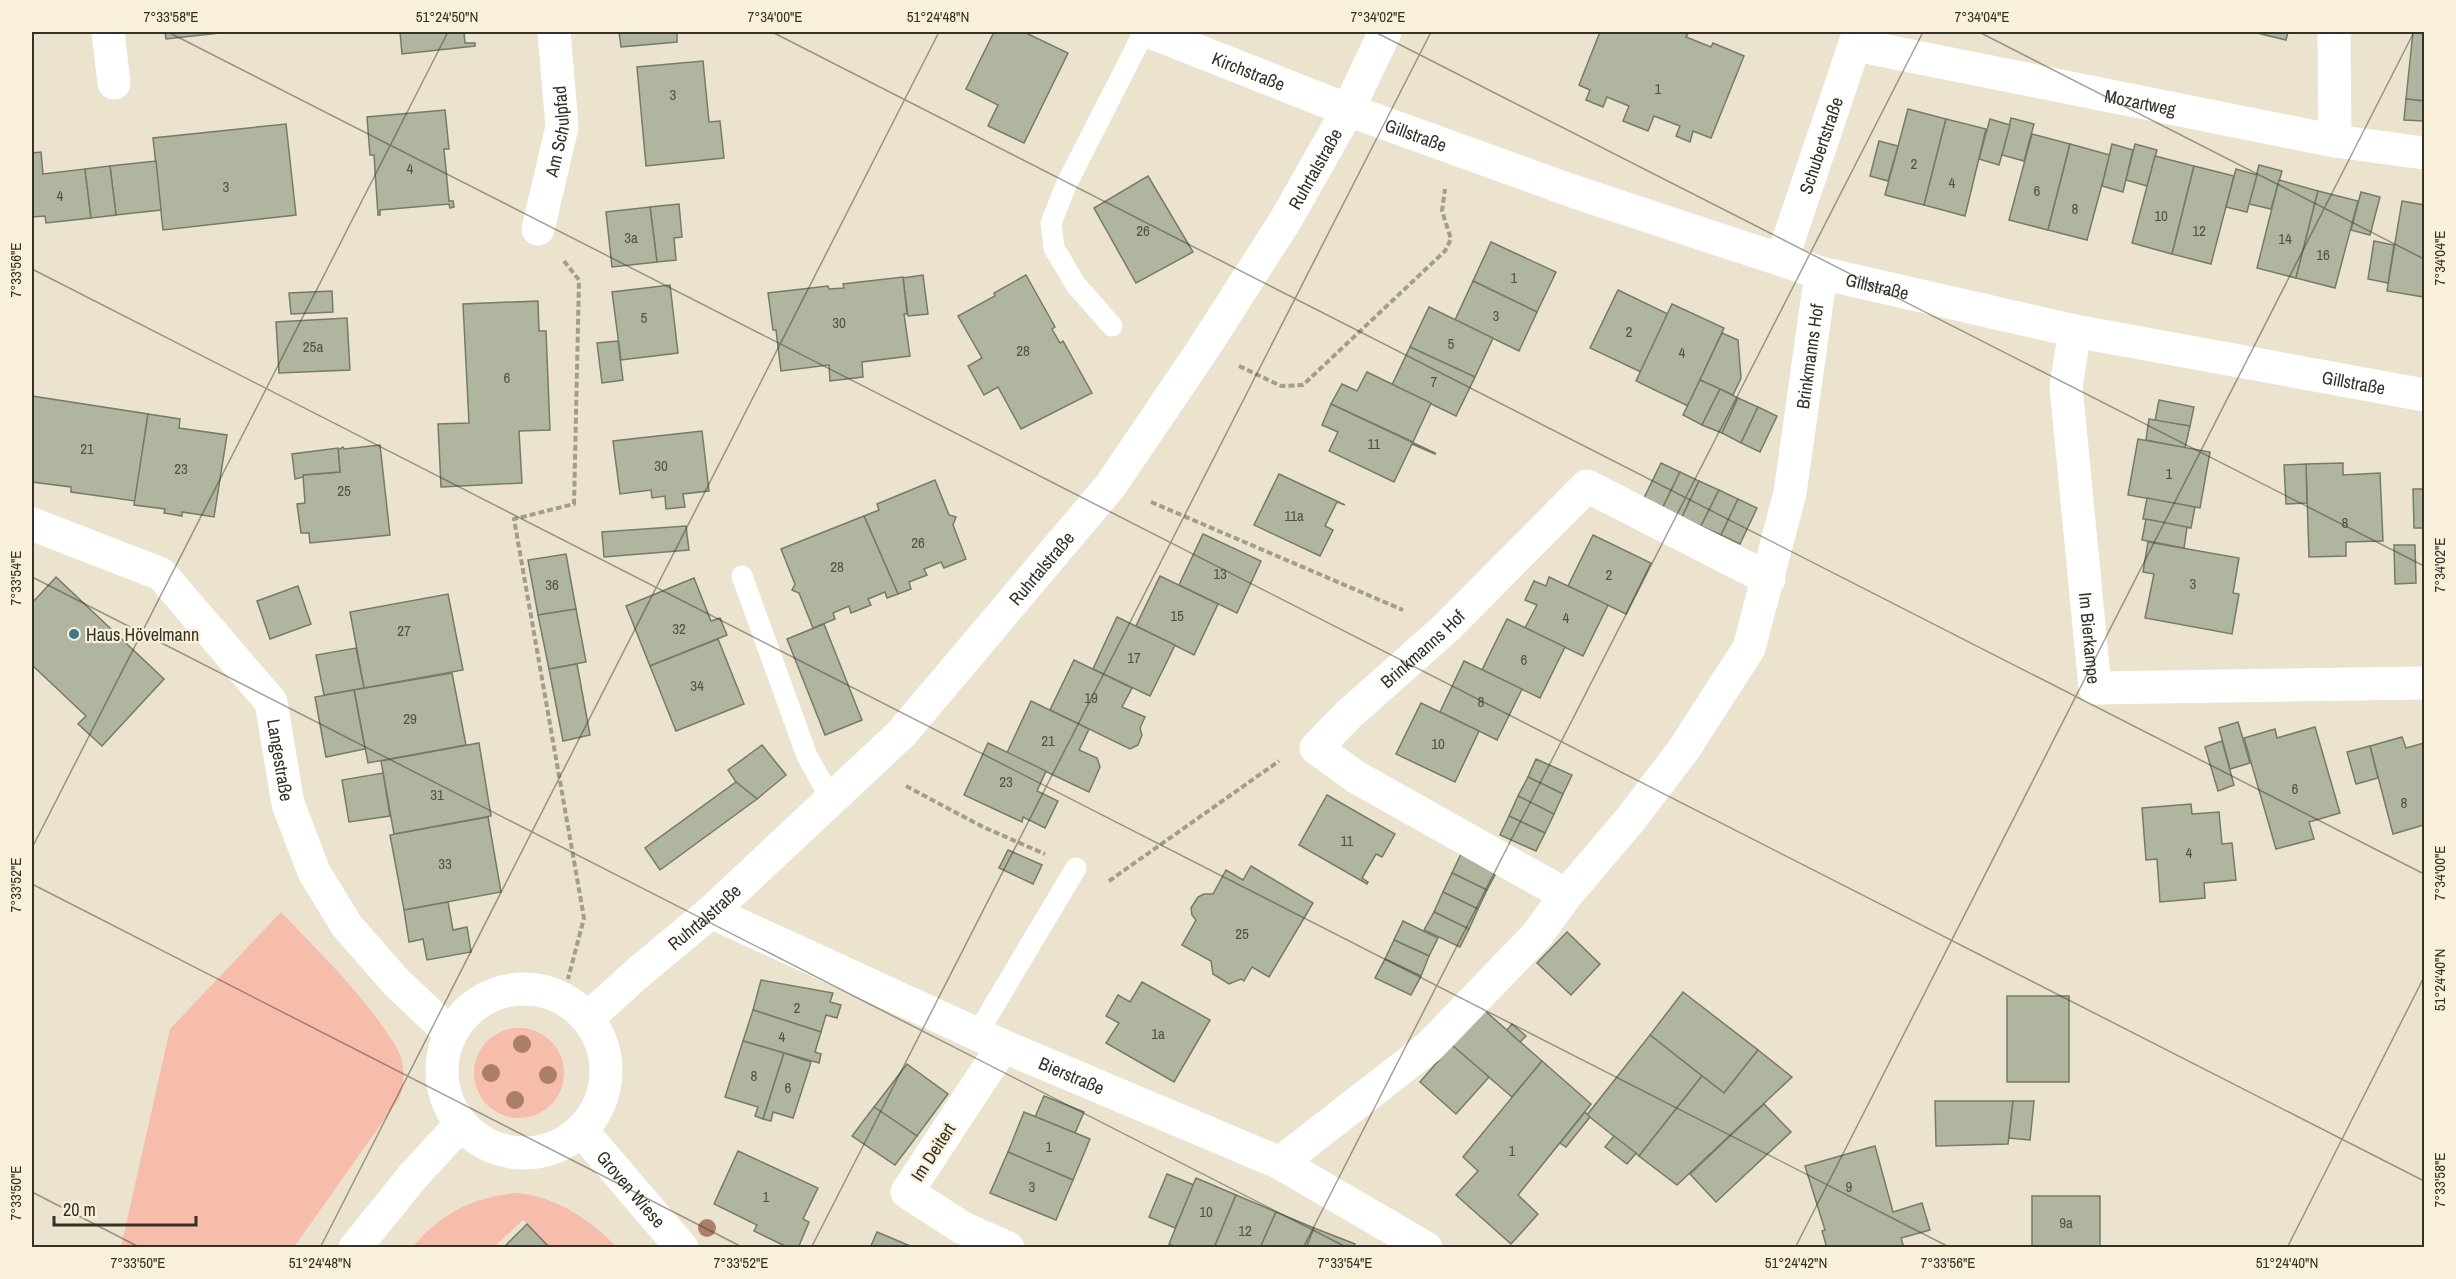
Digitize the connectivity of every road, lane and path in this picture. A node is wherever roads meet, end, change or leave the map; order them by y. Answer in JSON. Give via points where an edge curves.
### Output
{"nodes":[{"id":1,"x":108,"y":32,"type":"edge"},
{"id":2,"x":554,"y":32,"type":"edge"},
{"id":3,"x":1144,"y":32,"type":"edge"},
{"id":4,"x":1150,"y":32,"type":"edge"},
{"id":5,"x":1385,"y":32,"type":"edge"},
{"id":6,"x":2334,"y":32,"type":"edge"},
{"id":7,"x":1858,"y":38,"type":"edge"},
{"id":8,"x":114,"y":83,"type":"dead end"},
{"id":9,"x":1348,"y":110,"type":"junction"},
{"id":10,"x":2335,"y":141,"type":"junction"},
{"id":11,"x":1450,"y":147,"type":"junction"},
{"id":12,"x":2424,"y":153,"type":"edge"},
{"id":13,"x":538,"y":229,"type":"joint"},
{"id":14,"x":1782,"y":259,"type":"junction"},
{"id":15,"x":1821,"y":273,"type":"junction"},
{"id":16,"x":1113,"y":326,"type":"dead end"},
{"id":17,"x":2074,"y":332,"type":"junction"},
{"id":18,"x":1203,"y":349,"type":"junction"},
{"id":19,"x":2424,"y":395,"type":"edge"},
{"id":20,"x":1111,"y":485,"type":"junction"},
{"id":21,"x":32,"y":524,"type":"edge"},
{"id":22,"x":742,"y":576,"type":"dead end"},
{"id":23,"x":1769,"y":579,"type":"junction"},
{"id":24,"x":1446,"y":628,"type":"junction"},
{"id":25,"x":2424,"y":683,"type":"edge"},
{"id":26,"x":1316,"y":748,"type":"junction"},
{"id":27,"x":869,"y":766,"type":"junction"},
{"id":28,"x":831,"y":799,"type":"junction"},
{"id":29,"x":1076,"y":868,"type":"junction"},
{"id":30,"x":1566,"y":895,"type":"junction"},
{"id":31,"x":711,"y":912,"type":"junction"},
{"id":32,"x":563,"y":997,"type":"junction"},
{"id":33,"x":588,"y":1018,"type":"junction"},
{"id":34,"x":451,"y":1034,"type":"junction"},
{"id":35,"x":990,"y":1040,"type":"junction"},
{"id":36,"x":461,"y":1124,"type":"junction"},
{"id":37,"x":582,"y":1131,"type":"junction"},
{"id":38,"x":1280,"y":1163,"type":"junction"},
{"id":39,"x":355,"y":1248,"type":"edge"},
{"id":40,"x":682,"y":1248,"type":"edge"},
{"id":41,"x":1008,"y":1248,"type":"edge"},
{"id":42,"x":1426,"y":1248,"type":"edge"}],
"edges":[{"from":1,"to":8,"type":"street"},
{"from":2,"to":13,"type":"street","name":"Am Schulpfad","via":[[562,127]]},
{"from":3,"to":16,"type":"lane","via":[[1066,185],[1051,223],[1054,248],[1076,285]]},
{"from":4,"to":9,"type":"street","name":"Kirchstraße"},
{"from":5,"to":9,"type":"street","name":"Ruhrtalstraße"},
{"from":6,"to":10,"type":"street"},
{"from":7,"to":10,"type":"street","name":"Mozartweg"},
{"from":7,"to":14,"type":"street","name":"Schubertstraße"},
{"from":9,"to":11,"type":"street","name":"Gillstraße"},
{"from":9,"to":18,"type":"street","name":"Ruhrtalstraße","via":[[1286,221]]},
{"from":10,"to":12,"type":"street","name":"Mozartweg"},
{"from":11,"to":14,"type":"street","name":"Gillstraße"},
{"from":11,"to":18,"type":"path","via":[[1442,211],[1450,239],[1444,251],[1303,386],[1281,386]]},
{"from":13,"to":32,"type":"path","via":[[579,280],[574,504],[514,519],[584,918]]},
{"from":14,"to":15,"type":"street","name":"Gillstraße"},
{"from":15,"to":17,"type":"street","name":"Gillstraße"},
{"from":15,"to":23,"type":"street","name":"Brinkmanns Hof","via":[[1790,493]]},
{"from":17,"to":19,"type":"street","name":"Gillstraße"},
{"from":17,"to":25,"type":"street","name":"Im Bierkampe","via":[[2066,386],[2095,688]]},
{"from":18,"to":20,"type":"street","name":"Ruhrtalstraße"},
{"from":20,"to":24,"type":"path"},
{"from":20,"to":27,"type":"street","name":"Ruhrtalstraße"},
{"from":21,"to":34,"type":"street","name":"Langestraße","via":[[161,574],[271,702],[288,804],[314,872],[347,926],[396,982]]},
{"from":22,"to":28,"type":"lane","via":[[807,756]]},
{"from":23,"to":24,"type":"street","name":"Brinkmanns Hof","via":[[1587,486]]},
{"from":23,"to":30,"type":"street","name":"Brinkmanns Hof","via":[[1749,648],[1684,749]]},
{"from":24,"to":26,"type":"street","name":"Brinkmanns Hof"},
{"from":26,"to":29,"type":"path","via":[[1287,756],[1108,882]]},
{"from":26,"to":30,"type":"street","via":[[1356,777]]},
{"from":27,"to":28,"type":"street","name":"Ruhrtalstraße"},
{"from":27,"to":29,"type":"path","via":[[983,827]]},
{"from":28,"to":31,"type":"street","name":"Ruhrtalstraße"},
{"from":29,"to":35,"type":"lane"},
{"from":30,"to":38,"type":"street","name":"Brinkmanns Hof","via":[[1537,935],[1429,1047]]},
{"from":31,"to":33,"type":"street","name":"Ruhrtalstraße"},
{"from":31,"to":35,"type":"street","name":"Bierstraße"},
{"from":32,"to":33,"type":"street"},
{"from":32,"to":34,"type":"street","via":[[532,988],[500,992],[471,1008]]},
{"from":33,"to":37,"type":"street","via":[[606,1055],[603,1096]]},
{"from":34,"to":36,"type":"street","via":[[443,1056],[442,1080],[448,1104]]},
{"from":35,"to":38,"type":"street","name":"Bierstraße"},
{"from":35,"to":41,"type":"street","name":"Im Deitert","via":[[907,1192],[963,1228]]},
{"from":36,"to":37,"type":"street","via":[[481,1142],[506,1152],[533,1154],[559,1146]]},
{"from":36,"to":39,"type":"street"},
{"from":37,"to":40,"type":"street","name":"Groven Wiese"},
{"from":38,"to":42,"type":"street","name":"Bierstraße"}]}
